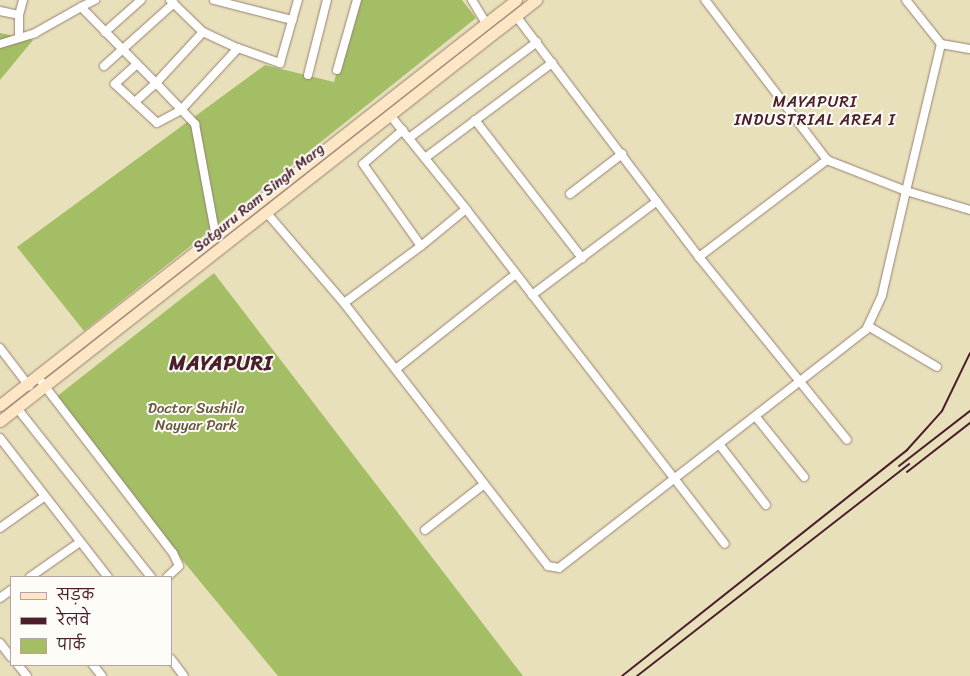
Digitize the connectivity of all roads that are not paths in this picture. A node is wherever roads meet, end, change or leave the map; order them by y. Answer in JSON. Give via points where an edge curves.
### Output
{"nodes":[{"id":1,"x":23,"y":0,"type":"edge"},
{"id":2,"x":95,"y":0,"type":"edge"},
{"id":3,"x":141,"y":0,"type":"edge"},
{"id":4,"x":214,"y":0,"type":"edge"},
{"id":5,"x":298,"y":0,"type":"edge"},
{"id":6,"x":327,"y":0,"type":"edge"},
{"id":7,"x":356,"y":0,"type":"edge"},
{"id":8,"x":472,"y":0,"type":"edge"},
{"id":9,"x":516,"y":0,"type":"edge"},
{"id":10,"x":536,"y":0,"type":"edge"},
{"id":11,"x":705,"y":0,"type":"edge"},
{"id":12,"x":906,"y":0,"type":"edge"},
{"id":13,"x":172,"y":2,"type":"edge"},
{"id":14,"x":81,"y":7,"type":"junction"},
{"id":15,"x":0,"y":11,"type":"edge"},
{"id":16,"x":19,"y":15,"type":"junction"},
{"id":17,"x":516,"y":16,"type":"junction"},
{"id":18,"x":292,"y":20,"type":"junction"},
{"id":19,"x":486,"y":23,"type":"junction"},
{"id":20,"x":105,"y":32,"type":"junction"},
{"id":21,"x":202,"y":32,"type":"junction"},
{"id":22,"x":0,"y":35,"type":"edge"},
{"id":23,"x":19,"y":37,"type":"junction"},
{"id":24,"x":10,"y":40,"type":"junction"},
{"id":25,"x":537,"y":42,"type":"junction"},
{"id":26,"x":0,"y":44,"type":"edge"},
{"id":27,"x":941,"y":44,"type":"junction"},
{"id":28,"x":238,"y":48,"type":"junction"},
{"id":29,"x":970,"y":49,"type":"edge"},
{"id":30,"x":122,"y":50,"type":"junction"},
{"id":31,"x":552,"y":63,"type":"junction"},
{"id":32,"x":137,"y":64,"type":"junction"},
{"id":33,"x":104,"y":66,"type":"dead end"},
{"id":34,"x":338,"y":70,"type":"dead end"},
{"id":35,"x":308,"y":75,"type":"dead end"},
{"id":36,"x":156,"y":83,"type":"junction"},
{"id":37,"x":135,"y":102,"type":"junction"},
{"id":38,"x":181,"y":110,"type":"junction"},
{"id":39,"x":390,"y":115,"type":"junction"},
{"id":40,"x":475,"y":120,"type":"junction"},
{"id":41,"x":403,"y":130,"type":"junction"},
{"id":42,"x":409,"y":138,"type":"junction"},
{"id":43,"x":622,"y":154,"type":"junction"},
{"id":44,"x":425,"y":158,"type":"junction"},
{"id":45,"x":827,"y":160,"type":"junction"},
{"id":46,"x":906,"y":191,"type":"junction"},
{"id":47,"x":570,"y":194,"type":"dead end"},
{"id":48,"x":657,"y":201,"type":"junction"},
{"id":49,"x":466,"y":209,"type":"junction"},
{"id":50,"x":970,"y":210,"type":"edge"},
{"id":51,"x":266,"y":212,"type":"junction"},
{"id":52,"x":216,"y":236,"type":"junction"},
{"id":53,"x":421,"y":246,"type":"junction"},
{"id":54,"x":699,"y":257,"type":"junction"},
{"id":55,"x":582,"y":258,"type":"junction"},
{"id":56,"x":516,"y":274,"type":"junction"},
{"id":57,"x":532,"y":295,"type":"junction"},
{"id":58,"x":344,"y":303,"type":"junction"},
{"id":59,"x":868,"y":326,"type":"junction"},
{"id":60,"x":0,"y":348,"type":"edge"},
{"id":61,"x":937,"y":367,"type":"dead end"},
{"id":62,"x":396,"y":369,"type":"junction"},
{"id":63,"x":37,"y":376,"type":"junction"},
{"id":64,"x":27,"y":383,"type":"junction"},
{"id":65,"x":801,"y":384,"type":"junction"},
{"id":66,"x":45,"y":385,"type":"junction"},
{"id":67,"x":34,"y":393,"type":"junction"},
{"id":68,"x":0,"y":405,"type":"edge"},
{"id":69,"x":17,"y":408,"type":"junction"},
{"id":70,"x":756,"y":417,"type":"junction"},
{"id":71,"x":0,"y":421,"type":"edge"},
{"id":72,"x":0,"y":438,"type":"edge"},
{"id":73,"x":847,"y":440,"type":"dead end"},
{"id":74,"x":719,"y":444,"type":"junction"},
{"id":75,"x":804,"y":477,"type":"dead end"},
{"id":76,"x":672,"y":479,"type":"junction"},
{"id":77,"x":483,"y":485,"type":"junction"},
{"id":78,"x":44,"y":496,"type":"junction"},
{"id":79,"x":766,"y":505,"type":"dead end"},
{"id":80,"x":0,"y":528,"type":"edge"},
{"id":81,"x":425,"y":530,"type":"dead end"},
{"id":82,"x":80,"y":542,"type":"junction"},
{"id":83,"x":725,"y":544,"type":"dead end"},
{"id":84,"x":31,"y":576,"type":"edge"},
{"id":85,"x":107,"y":576,"type":"edge"},
{"id":86,"x":150,"y":576,"type":"edge"},
{"id":87,"x":169,"y":576,"type":"edge"},
{"id":88,"x":0,"y":643,"type":"edge"},
{"id":89,"x":10,"y":655,"type":"edge"},
{"id":90,"x":172,"y":660,"type":"edge"},
{"id":91,"x":19,"y":666,"type":"edge"},
{"id":92,"x":94,"y":666,"type":"edge"},
{"id":93,"x":27,"y":676,"type":"edge"},
{"id":94,"x":102,"y":676,"type":"edge"},
{"id":95,"x":184,"y":676,"type":"edge"}],
"edges":[{"from":1,"to":16,"type":"street"},
{"from":2,"to":14,"type":"street"},
{"from":3,"to":20,"type":"street"},
{"from":4,"to":18,"type":"street"},
{"from":5,"to":18,"type":"street"},
{"from":6,"to":35,"type":"street"},
{"from":7,"to":34,"type":"street"},
{"from":8,"to":19,"type":"street"},
{"from":9,"to":19,"type":"main road","name":"Satguru Ram Singh Marg"},
{"from":10,"to":17,"type":"main road","name":"Satguru Ram Singh Marg"},
{"from":11,"to":45,"type":"street"},
{"from":12,"to":27,"type":"street"},
{"from":13,"to":21,"type":"street"},
{"from":13,"to":30,"type":"street"},
{"from":14,"to":20,"type":"street"},
{"from":14,"to":23,"type":"street"},
{"from":15,"to":16,"type":"street"},
{"from":16,"to":23,"type":"street"},
{"from":17,"to":25,"type":"street"},
{"from":17,"to":39,"type":"main road","name":"Satguru Ram Singh Marg"},
{"from":18,"to":28,"type":"street","via":[[282,62]]},
{"from":19,"to":52,"type":"main road","name":"Satguru Ram Singh Marg"},
{"from":20,"to":30,"type":"street"},
{"from":21,"to":28,"type":"street"},
{"from":21,"to":36,"type":"street"},
{"from":22,"to":24,"type":"street"},
{"from":23,"to":24,"type":"street"},
{"from":24,"to":26,"type":"street"},
{"from":25,"to":31,"type":"street"},
{"from":25,"to":42,"type":"street"},
{"from":27,"to":29,"type":"street"},
{"from":27,"to":46,"type":"street"},
{"from":28,"to":38,"type":"street"},
{"from":30,"to":32,"type":"street"},
{"from":30,"to":33,"type":"street"},
{"from":31,"to":40,"type":"street"},
{"from":31,"to":43,"type":"street"},
{"from":32,"to":36,"type":"street"},
{"from":32,"to":37,"type":"street","via":[[115,84]]},
{"from":36,"to":37,"type":"street"},
{"from":36,"to":38,"type":"street"},
{"from":37,"to":38,"type":"street","via":[[157,124]]},
{"from":38,"to":52,"type":"street","via":[[195,124]]},
{"from":39,"to":41,"type":"street"},
{"from":39,"to":51,"type":"main road","name":"Satguru Ram Singh Marg"},
{"from":40,"to":44,"type":"street"},
{"from":40,"to":55,"type":"street"},
{"from":41,"to":42,"type":"street"},
{"from":41,"to":53,"type":"street","via":[[363,164]]},
{"from":42,"to":44,"type":"street"},
{"from":43,"to":47,"type":"street"},
{"from":43,"to":48,"type":"street"},
{"from":44,"to":49,"type":"street"},
{"from":45,"to":46,"type":"street"},
{"from":45,"to":54,"type":"street"},
{"from":46,"to":50,"type":"street"},
{"from":46,"to":59,"type":"street","via":[[882,295]]},
{"from":48,"to":54,"type":"street"},
{"from":48,"to":55,"type":"street"},
{"from":49,"to":53,"type":"street"},
{"from":49,"to":56,"type":"street"},
{"from":51,"to":58,"type":"street"},
{"from":51,"to":66,"type":"main road","name":"Satguru Ram Singh Marg"},
{"from":52,"to":63,"type":"main road","name":"Satguru Ram Singh Marg"},
{"from":53,"to":58,"type":"street"},
{"from":54,"to":65,"type":"street"},
{"from":55,"to":57,"type":"street"},
{"from":56,"to":57,"type":"street"},
{"from":56,"to":62,"type":"street"},
{"from":57,"to":76,"type":"street"},
{"from":58,"to":62,"type":"street"},
{"from":59,"to":61,"type":"street"},
{"from":59,"to":65,"type":"street"},
{"from":60,"to":64,"type":"street"},
{"from":62,"to":77,"type":"street"},
{"from":63,"to":64,"type":"main road","name":"Satguru Ram Singh Marg"},
{"from":63,"to":66,"type":"street"},
{"from":64,"to":67,"type":"street"},
{"from":64,"to":68,"type":"main road","name":"Satguru Ram Singh Marg"},
{"from":65,"to":70,"type":"street"},
{"from":65,"to":73,"type":"street"},
{"from":66,"to":67,"type":"main road","name":"Satguru Ram Singh Marg"},
{"from":66,"to":87,"type":"street","via":[[173,553],[179,566]]},
{"from":67,"to":69,"type":"main road","name":"Satguru Ram Singh Marg"},
{"from":69,"to":71,"type":"main road","name":"Satguru Ram Singh Marg"},
{"from":69,"to":86,"type":"street"},
{"from":70,"to":74,"type":"street"},
{"from":70,"to":75,"type":"street"},
{"from":72,"to":78,"type":"street"},
{"from":74,"to":76,"type":"street"},
{"from":74,"to":79,"type":"street"},
{"from":76,"to":77,"type":"street","via":[[559,568],[548,566]]},
{"from":76,"to":83,"type":"street"},
{"from":77,"to":81,"type":"street"},
{"from":78,"to":80,"type":"street"},
{"from":78,"to":82,"type":"street"},
{"from":82,"to":84,"type":"street"},
{"from":82,"to":85,"type":"street"},
{"from":88,"to":89,"type":"street"},
{"from":90,"to":95,"type":"street"},
{"from":91,"to":93,"type":"street"},
{"from":92,"to":94,"type":"street"}]}
